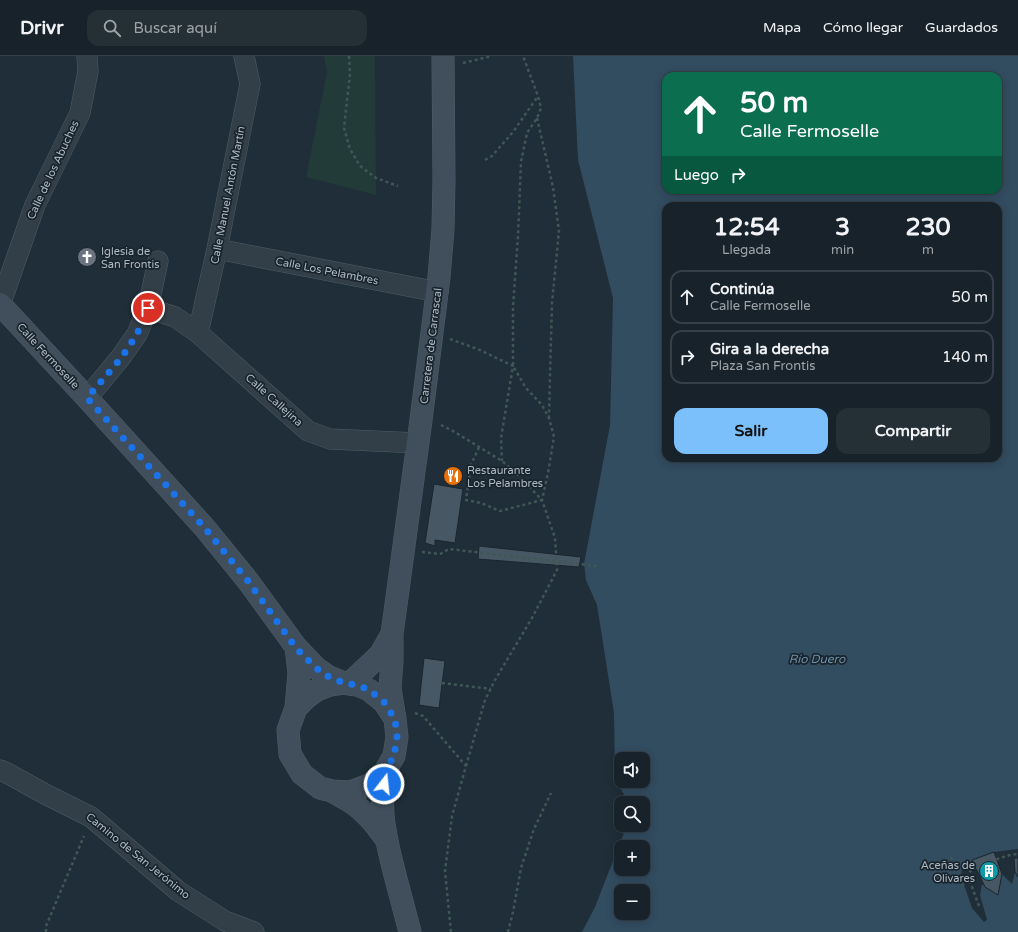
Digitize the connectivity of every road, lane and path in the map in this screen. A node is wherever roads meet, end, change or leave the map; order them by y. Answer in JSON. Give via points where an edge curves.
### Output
{"nodes":[{"id":1,"x":87,"y":56,"type":"edge"},
{"id":2,"x":244,"y":56,"type":"edge"},
{"id":3,"x":349,"y":56,"type":"edge"},
{"id":4,"x":492,"y":56,"type":"edge"},
{"id":5,"x":523,"y":56,"type":"edge"},
{"id":6,"x":450,"y":60,"type":"edge"},
{"id":7,"x":538,"y":96,"type":"junction"},
{"id":8,"x":537,"y":118,"type":"junction"},
{"id":9,"x":485,"y":160,"type":"dead end"},
{"id":10,"x":398,"y":186,"type":"dead end"},
{"id":11,"x":217,"y":249,"type":"junction"},
{"id":12,"x":158,"y":261,"type":"dead end"},
{"id":13,"x":438,"y":292,"type":"junction"},
{"id":14,"x":0,"y":305,"type":"edge"},
{"id":15,"x":148,"y":308,"type":"junction"},
{"id":16,"x":198,"y":333,"type":"junction"},
{"id":17,"x":446,"y":338,"type":"dead end"},
{"id":18,"x":513,"y":366,"type":"junction"},
{"id":19,"x":87,"y":398,"type":"junction"},
{"id":20,"x":549,"y":418,"type":"junction"},
{"id":21,"x":421,"y":420,"type":"junction"},
{"id":22,"x":418,"y":443,"type":"junction"},
{"id":23,"x":479,"y":447,"type":"junction"},
{"id":24,"x":502,"y":461,"type":"junction"},
{"id":25,"x":542,"y":500,"type":"junction"},
{"id":26,"x":417,"y":551,"type":"dead end"},
{"id":27,"x":556,"y":561,"type":"junction"},
{"id":28,"x":597,"y":566,"type":"dead end"},
{"id":29,"x":392,"y":634,"type":"junction"},
{"id":30,"x":296,"y":648,"type":"junction"},
{"id":31,"x":442,"y":683,"type":"dead end"},
{"id":32,"x":346,"y":684,"type":"junction"},
{"id":33,"x":491,"y":689,"type":"junction"},
{"id":34,"x":296,"y":708,"type":"junction"},
{"id":35,"x":404,"y":715,"type":"junction"},
{"id":36,"x":466,"y":766,"type":"junction"},
{"id":37,"x":0,"y":770,"type":"edge"},
{"id":38,"x":384,"y":773,"type":"junction"},
{"id":39,"x":332,"y":792,"type":"junction"},
{"id":40,"x":551,"y":793,"type":"dead end"},
{"id":41,"x":91,"y":817,"type":"junction"},
{"id":42,"x":386,"y":840,"type":"junction"},
{"id":43,"x":1018,"y":854,"type":"edge"},
{"id":44,"x":951,"y":857,"type":"dead end"},
{"id":45,"x":970,"y":881,"type":"junction"},
{"id":46,"x":979,"y":906,"type":"dead end"},
{"id":47,"x":46,"y":932,"type":"edge"},
{"id":48,"x":254,"y":932,"type":"edge"},
{"id":49,"x":410,"y":932,"type":"edge"},
{"id":50,"x":451,"y":932,"type":"edge"},
{"id":51,"x":508,"y":932,"type":"edge"}],
"edges":[{"from":1,"to":14,"type":"street","name":"Calle de los Abuches","via":[[88,71],[80,113],[35,205]]},
{"from":2,"to":11,"type":"street","name":"Calle Manuel Antón Martín","via":[[250,84]]},
{"from":3,"to":10,"type":"path","via":[[350,74],[344,128],[350,149],[360,166],[376,178]]},
{"from":4,"to":6,"type":"path","via":[[484,59]]},
{"from":5,"to":7,"type":"path"},
{"from":6,"to":13,"type":"main road","name":"Carretera de Carrascal"},
{"from":7,"to":8,"type":"path","via":[[541,108]]},
{"from":7,"to":9,"type":"path","via":[[514,132]]},
{"from":8,"to":18,"type":"path","via":[[527,133],[521,162],[513,307]]},
{"from":8,"to":20,"type":"path","via":[[554,187],[559,232],[552,303]]},
{"from":11,"to":13,"type":"street","name":"Calle Los Pelambres"},
{"from":11,"to":16,"type":"street","name":"Calle Manuel Antón Martín"},
{"from":12,"to":15,"type":"street"},
{"from":13,"to":21,"type":"main road","name":"Carretera de Carrascal"},
{"from":14,"to":19,"type":"main road","name":"Calle Fermoselle"},
{"from":15,"to":16,"type":"street","name":"Calle Callejina","via":[[175,317]]},
{"from":15,"to":19,"type":"street","via":[[137,334],[122,357]]},
{"from":16,"to":22,"type":"street","name":"Calle Callejina","via":[[308,431],[330,438]]},
{"from":17,"to":18,"type":"path","via":[[480,350]]},
{"from":18,"to":20,"type":"path"},
{"from":18,"to":24,"type":"path","via":[[502,438]]},
{"from":19,"to":30,"type":"main road","name":"Calle Fermoselle","via":[[204,527],[248,581]]},
{"from":20,"to":25,"type":"path","via":[[554,437]]},
{"from":21,"to":22,"type":"main road","name":"Carretera de Carrascal"},
{"from":21,"to":23,"type":"path","via":[[434,422]]},
{"from":22,"to":29,"type":"main road","name":"Carretera de Carrascal"},
{"from":23,"to":24,"type":"path"},
{"from":23,"to":25,"type":"path","via":[[471,465],[466,500],[500,511]]},
{"from":24,"to":25,"type":"path"},
{"from":25,"to":27,"type":"path","via":[[554,538]]},
{"from":26,"to":27,"type":"path","via":[[440,554],[449,550]]},
{"from":27,"to":28,"type":"path"},
{"from":27,"to":33,"type":"path","via":[[557,570],[545,595]]},
{"from":29,"to":32,"type":"main road","name":"Carretera de Carrascal","via":[[380,654]]},
{"from":29,"to":35,"type":"main road","name":"Carretera de Carrascal","via":[[390,688]]},
{"from":30,"to":32,"type":"main road","name":"Calle Fermoselle","via":[[316,668]]},
{"from":30,"to":34,"type":"main road","name":"Calle Fermoselle","via":[[299,673]]},
{"from":31,"to":33,"type":"path"},
{"from":32,"to":34,"type":"main road","via":[[330,685],[317,690]]},
{"from":32,"to":35,"type":"main road","via":[[369,690]]},
{"from":33,"to":36,"type":"path"},
{"from":34,"to":39,"type":"main road","via":[[288,730],[290,754],[302,774],[320,788]]},
{"from":35,"to":36,"type":"path","via":[[423,716]]},
{"from":35,"to":38,"type":"main road","via":[[394,756]]},
{"from":36,"to":50,"type":"path","via":[[452,816],[445,871]]},
{"from":37,"to":41,"type":"street","name":"Camino de San Jerónimo"},
{"from":38,"to":39,"type":"main road","via":[[370,785],[351,792]]},
{"from":38,"to":42,"type":"main road","via":[[382,795]]},
{"from":39,"to":42,"type":"main road","via":[[366,814]]},
{"from":40,"to":51,"type":"path","via":[[534,829],[521,868]]},
{"from":41,"to":47,"type":"path","via":[[46,926]]},
{"from":41,"to":48,"type":"street","name":"Camino de San Jerónimo","via":[[178,891],[225,921]]},
{"from":42,"to":49,"type":"main road"},
{"from":43,"to":45,"type":"path","via":[[971,870],[968,874]]},
{"from":44,"to":45,"type":"path","via":[[961,885]]},
{"from":45,"to":46,"type":"path"}]}
